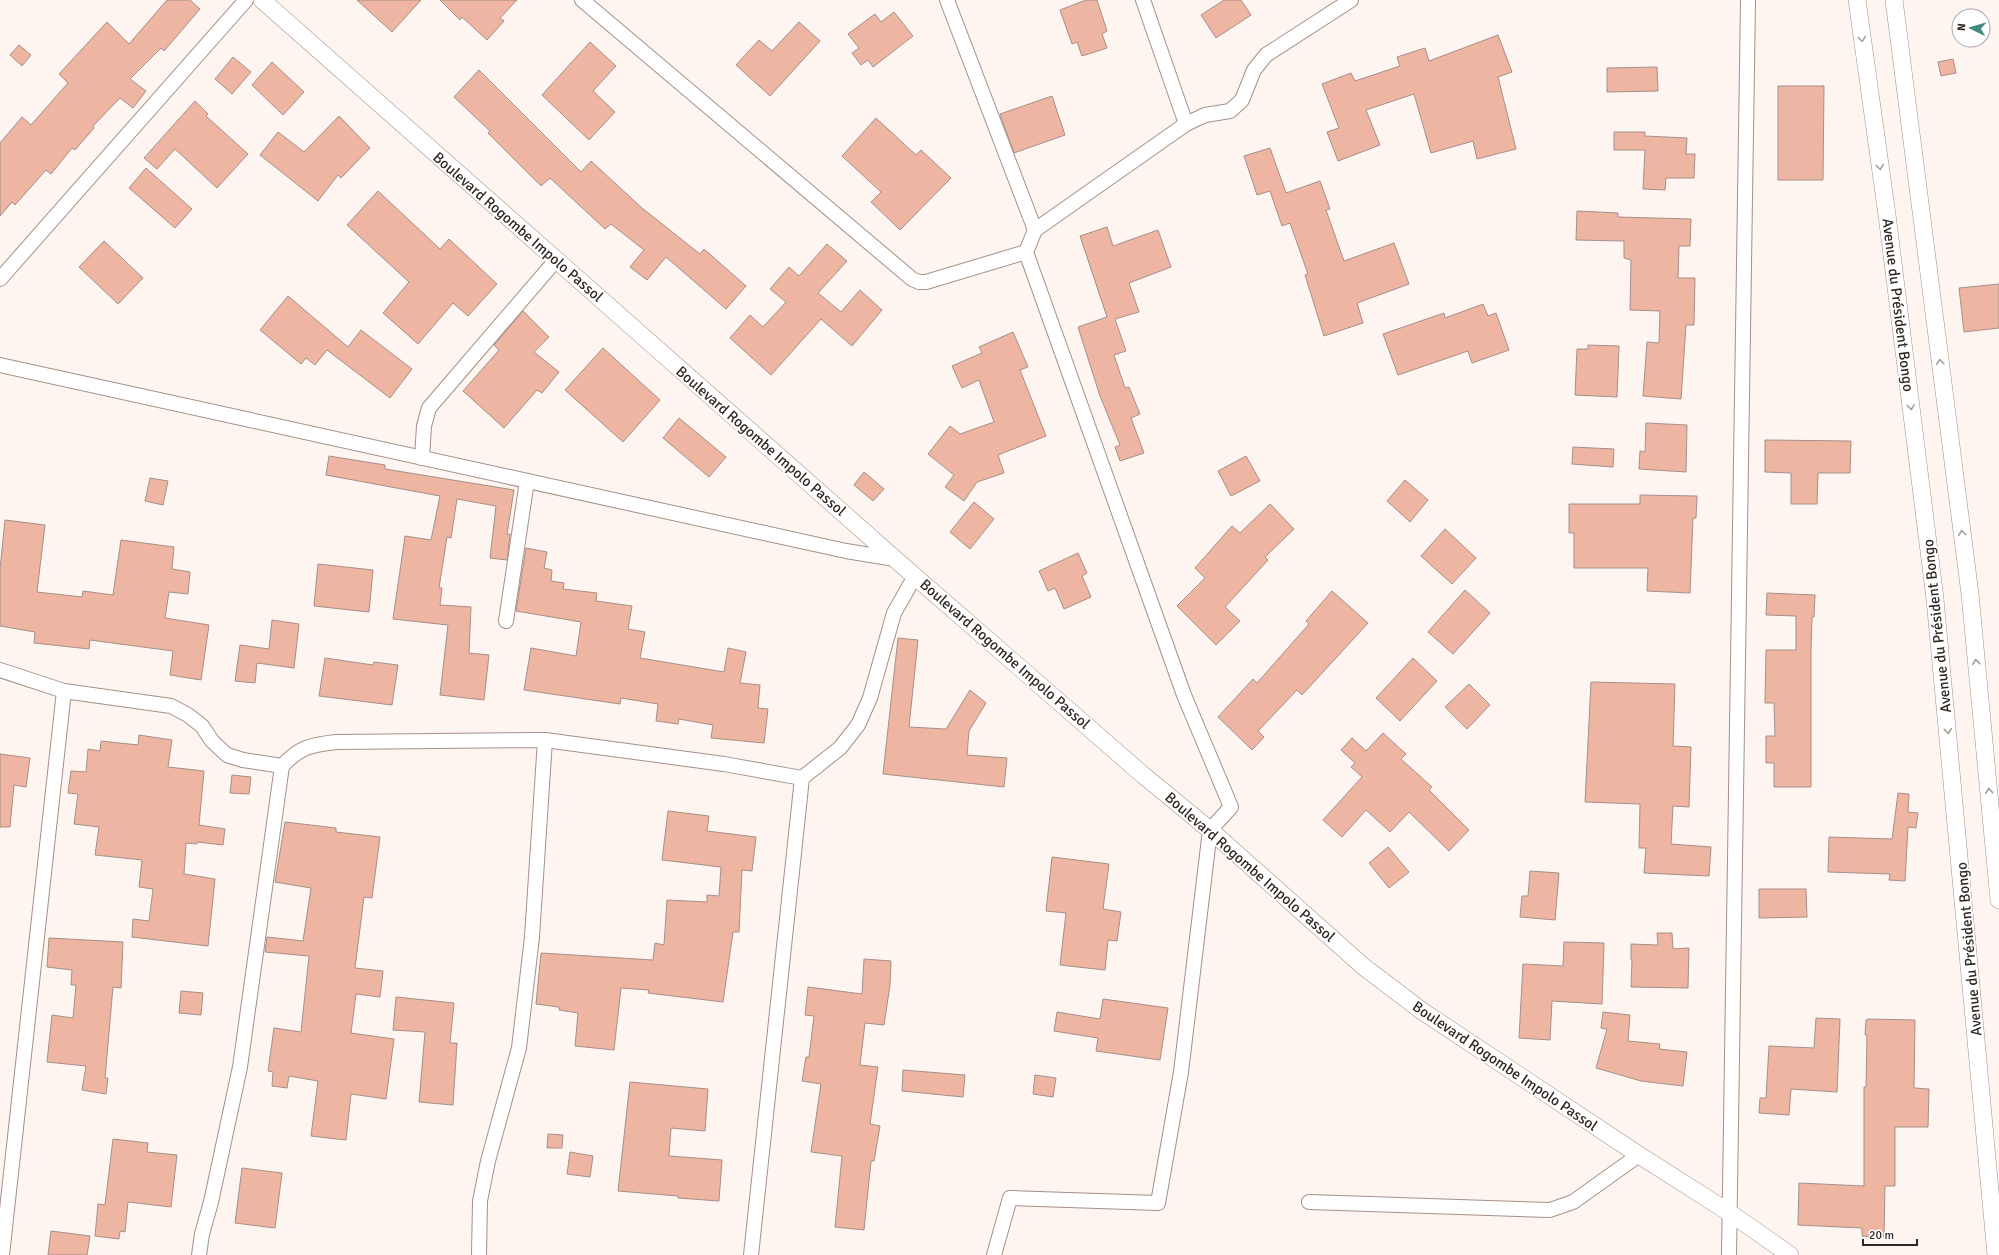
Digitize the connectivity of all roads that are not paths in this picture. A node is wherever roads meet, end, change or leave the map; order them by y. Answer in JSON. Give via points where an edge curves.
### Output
{"nodes":[{"id":1,"x":246,"y":0,"type":"edge"},
{"id":2,"x":262,"y":0,"type":"edge"},
{"id":3,"x":582,"y":0,"type":"edge"},
{"id":4,"x":947,"y":0,"type":"edge"},
{"id":5,"x":1143,"y":0,"type":"edge"},
{"id":6,"x":1351,"y":0,"type":"edge"},
{"id":7,"x":1748,"y":0,"type":"edge"},
{"id":8,"x":1857,"y":0,"type":"edge"},
{"id":9,"x":1894,"y":0,"type":"edge"},
{"id":10,"x":1186,"y":124,"type":"junction"},
{"id":11,"x":1035,"y":230,"type":"junction"},
{"id":12,"x":1026,"y":252,"type":"junction"},
{"id":13,"x":556,"y":260,"type":"junction"},
{"id":14,"x":0,"y":279,"type":"edge"},
{"id":15,"x":0,"y":365,"type":"edge"},
{"id":16,"x":422,"y":458,"type":"junction"},
{"id":17,"x":527,"y":481,"type":"junction"},
{"id":18,"x":895,"y":560,"type":"junction"},
{"id":19,"x":915,"y":576,"type":"junction"},
{"id":20,"x":506,"y":621,"type":"dead end"},
{"id":21,"x":0,"y":670,"type":"edge"},
{"id":22,"x":64,"y":691,"type":"junction"},
{"id":23,"x":545,"y":740,"type":"junction"},
{"id":24,"x":282,"y":766,"type":"junction"},
{"id":25,"x":802,"y":778,"type":"junction"},
{"id":26,"x":1995,"y":815,"type":"edge"},
{"id":27,"x":1210,"y":830,"type":"junction"},
{"id":28,"x":1999,"y":900,"type":"edge"},
{"id":29,"x":1640,"y":1156,"type":"junction"},
{"id":30,"x":1309,"y":1202,"type":"dead end"},
{"id":31,"x":1730,"y":1213,"type":"junction"},
{"id":32,"x":2,"y":1255,"type":"edge"},
{"id":33,"x":199,"y":1255,"type":"edge"},
{"id":34,"x":479,"y":1255,"type":"edge"},
{"id":35,"x":751,"y":1255,"type":"edge"},
{"id":36,"x":994,"y":1255,"type":"edge"},
{"id":37,"x":1729,"y":1255,"type":"edge"},
{"id":38,"x":1790,"y":1255,"type":"edge"},
{"id":39,"x":1996,"y":1255,"type":"edge"}],
"edges":[{"from":1,"to":14,"type":"street"},
{"from":2,"to":13,"type":"street","name":"Boulevard Rogombe Impolo Passol"},
{"from":3,"to":12,"type":"street","via":[[912,279],[926,282]]},
{"from":4,"to":11,"type":"street"},
{"from":5,"to":10,"type":"street"},
{"from":6,"to":10,"type":"street","via":[[1266,55],[1254,70],[1242,100],[1230,111],[1205,115]]},
{"from":7,"to":31,"type":"street"},
{"from":8,"to":39,"type":"street","name":"Avenue du Président Bongo","one_way":true,"via":[[1935,599]]},
{"from":26,"to":9,"type":"street","one_way":true,"via":[[1970,594]]},
{"from":10,"to":11,"type":"street"},
{"from":11,"to":12,"type":"street"},
{"from":12,"to":27,"type":"street","via":[[1184,695],[1231,807]]},
{"from":13,"to":16,"type":"street","via":[[428,408]]},
{"from":13,"to":18,"type":"street","name":"Boulevard Rogombe Impolo Passol"},
{"from":15,"to":16,"type":"street"},
{"from":16,"to":17,"type":"street"},
{"from":17,"to":18,"type":"street"},
{"from":17,"to":20,"type":"street"},
{"from":18,"to":19,"type":"street","name":"Boulevard Rogombe Impolo Passol"},
{"from":19,"to":25,"type":"street","via":[[894,613],[870,698],[858,725],[840,748]]},
{"from":19,"to":27,"type":"street","name":"Boulevard Rogombe Impolo Passol","via":[[1143,775]]},
{"from":21,"to":22,"type":"street"},
{"from":22,"to":24,"type":"street","via":[[171,706],[202,726],[212,742],[228,755]]},
{"from":22,"to":32,"type":"street"},
{"from":23,"to":24,"type":"street","via":[[336,742],[316,744],[295,753]]},
{"from":23,"to":25,"type":"street","via":[[724,764]]},
{"from":23,"to":34,"type":"street","via":[[532,937],[519,1048],[480,1201]]},
{"from":24,"to":33,"type":"street","via":[[240,1067]]},
{"from":25,"to":35,"type":"street"},
{"from":26,"to":28,"type":"street"},
{"from":27,"to":29,"type":"street","name":"Boulevard Rogombe Impolo Passol","via":[[1364,967],[1422,1011]]},
{"from":27,"to":36,"type":"street","via":[[1180,1072],[1158,1203],[1010,1198]]},
{"from":29,"to":30,"type":"street","via":[[1573,1202],[1550,1210]]},
{"from":29,"to":31,"type":"street","name":"Boulevard Rogombe Impolo Passol"},
{"from":31,"to":37,"type":"street"},
{"from":31,"to":38,"type":"street","name":"Boulevard Rogombe Impolo Passol"}]}
